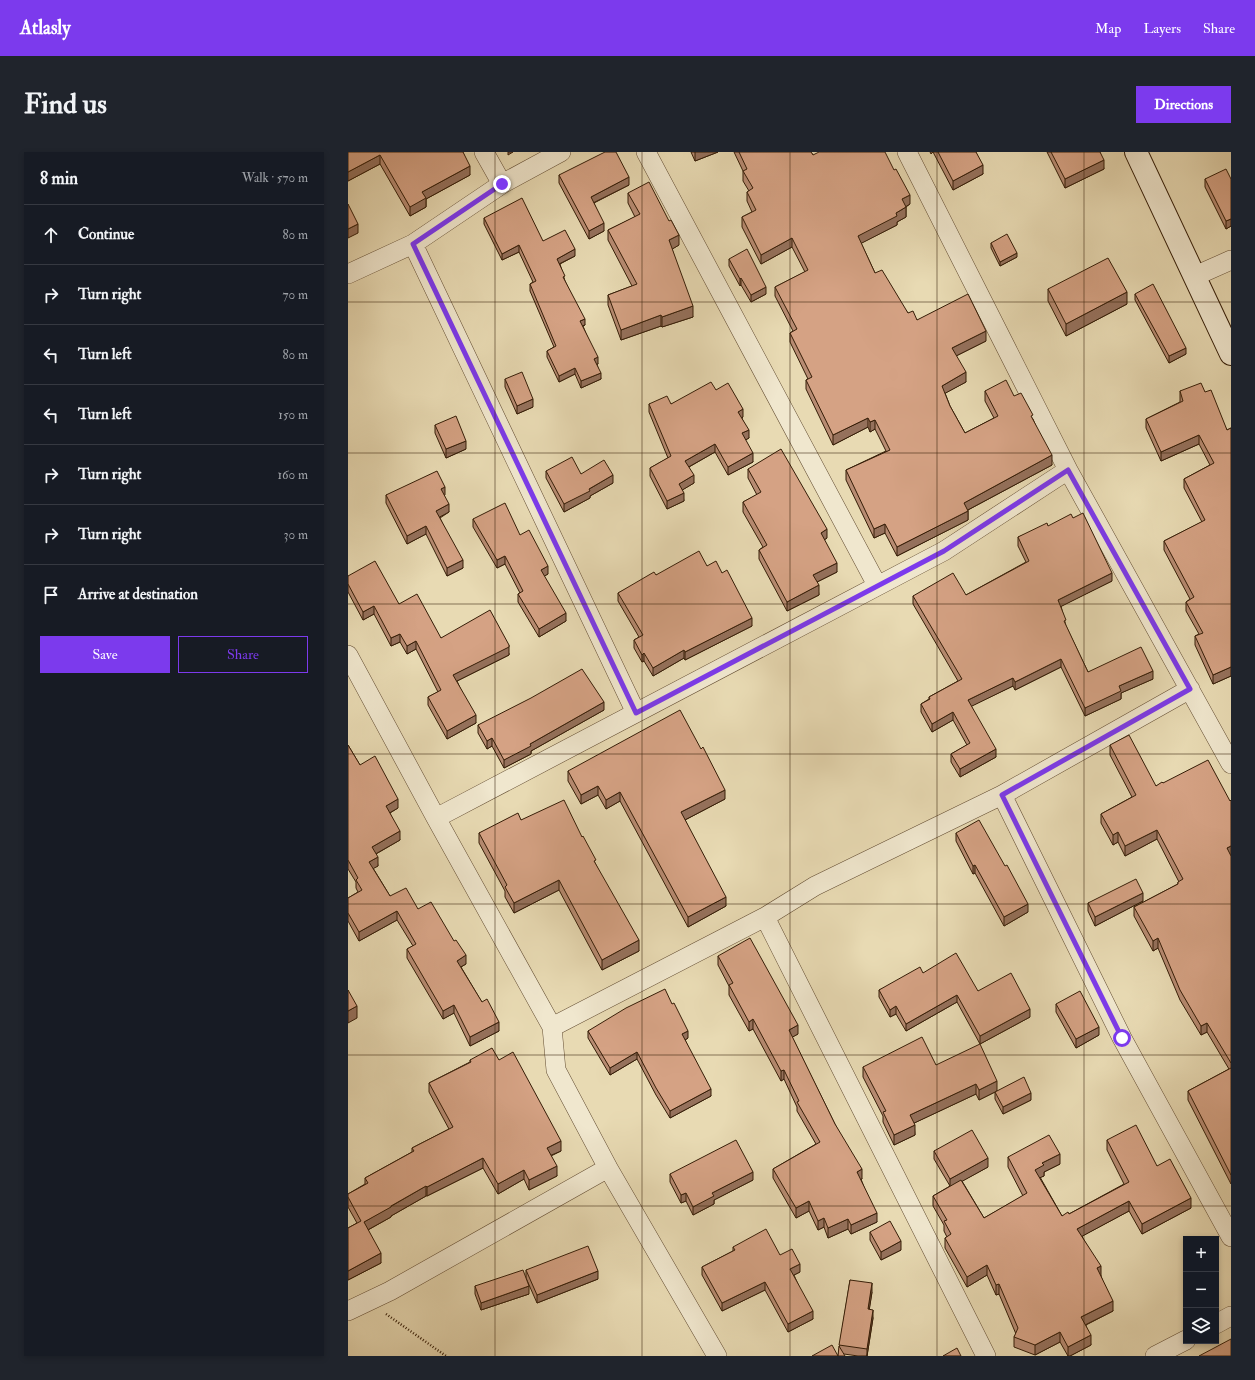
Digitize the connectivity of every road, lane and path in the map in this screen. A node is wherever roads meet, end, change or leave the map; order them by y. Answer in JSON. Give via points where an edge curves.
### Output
{"nodes":[{"id":1,"x":484,"y":152,"type":"edge"},
{"id":2,"x":561,"y":152,"type":"edge"},
{"id":3,"x":646,"y":152,"type":"edge"},
{"id":4,"x":907,"y":152,"type":"edge"},
{"id":5,"x":1136,"y":152,"type":"edge"},
{"id":6,"x":502,"y":184,"type":"junction"},
{"id":7,"x":413,"y":244,"type":"junction"},
{"id":8,"x":1231,"y":260,"type":"edge"},
{"id":9,"x":348,"y":274,"type":"edge"},
{"id":10,"x":1195,"y":276,"type":"junction"},
{"id":11,"x":1231,"y":354,"type":"edge"},
{"id":12,"x":1068,"y":470,"type":"junction"},
{"id":13,"x":877,"y":586,"type":"junction"},
{"id":14,"x":348,"y":655,"type":"edge"},
{"id":15,"x":1190,"y":689,"type":"junction"},
{"id":16,"x":636,"y":713,"type":"junction"},
{"id":17,"x":1231,"y":764,"type":"edge"},
{"id":18,"x":1002,"y":795,"type":"junction"},
{"id":19,"x":436,"y":818,"type":"junction"},
{"id":20,"x":765,"y":917,"type":"junction"},
{"id":21,"x":552,"y":1027,"type":"junction"},
{"id":22,"x":608,"y":1168,"type":"junction"},
{"id":23,"x":1231,"y":1237,"type":"edge"},
{"id":24,"x":368,"y":1302,"type":"junction"},
{"id":25,"x":348,"y":1311,"type":"edge"},
{"id":26,"x":1231,"y":1316,"type":"edge"},
{"id":27,"x":1219,"y":1322,"type":"edge"},
{"id":28,"x":1183,"y":1342,"type":"edge"},
{"id":29,"x":446,"y":1356,"type":"edge"},
{"id":30,"x":717,"y":1356,"type":"edge"},
{"id":31,"x":986,"y":1356,"type":"edge"},
{"id":32,"x":1156,"y":1356,"type":"edge"}],
"edges":[{"from":1,"to":6,"type":"street"},
{"from":2,"to":6,"type":"street"},
{"from":3,"to":13,"type":"street"},
{"from":4,"to":12,"type":"street"},
{"from":5,"to":10,"type":"street"},
{"from":6,"to":7,"type":"street"},
{"from":7,"to":9,"type":"street"},
{"from":7,"to":16,"type":"street"},
{"from":8,"to":10,"type":"street"},
{"from":10,"to":11,"type":"street"},
{"from":12,"to":13,"type":"street","via":[[944,551]]},
{"from":12,"to":15,"type":"street"},
{"from":13,"to":16,"type":"street"},
{"from":14,"to":19,"type":"street"},
{"from":15,"to":17,"type":"street"},
{"from":15,"to":18,"type":"street"},
{"from":16,"to":19,"type":"street"},
{"from":18,"to":20,"type":"street","via":[[815,886]]},
{"from":18,"to":23,"type":"street","via":[[1122,1038]]},
{"from":19,"to":21,"type":"street"},
{"from":20,"to":21,"type":"street"},
{"from":20,"to":31,"type":"street"},
{"from":21,"to":22,"type":"street","via":[[556,1070]]},
{"from":22,"to":24,"type":"street"},
{"from":22,"to":30,"type":"street"},
{"from":24,"to":25,"type":"street"},
{"from":24,"to":29,"type":"path"},
{"from":26,"to":27,"type":"street"},
{"from":28,"to":32,"type":"street"}]}
